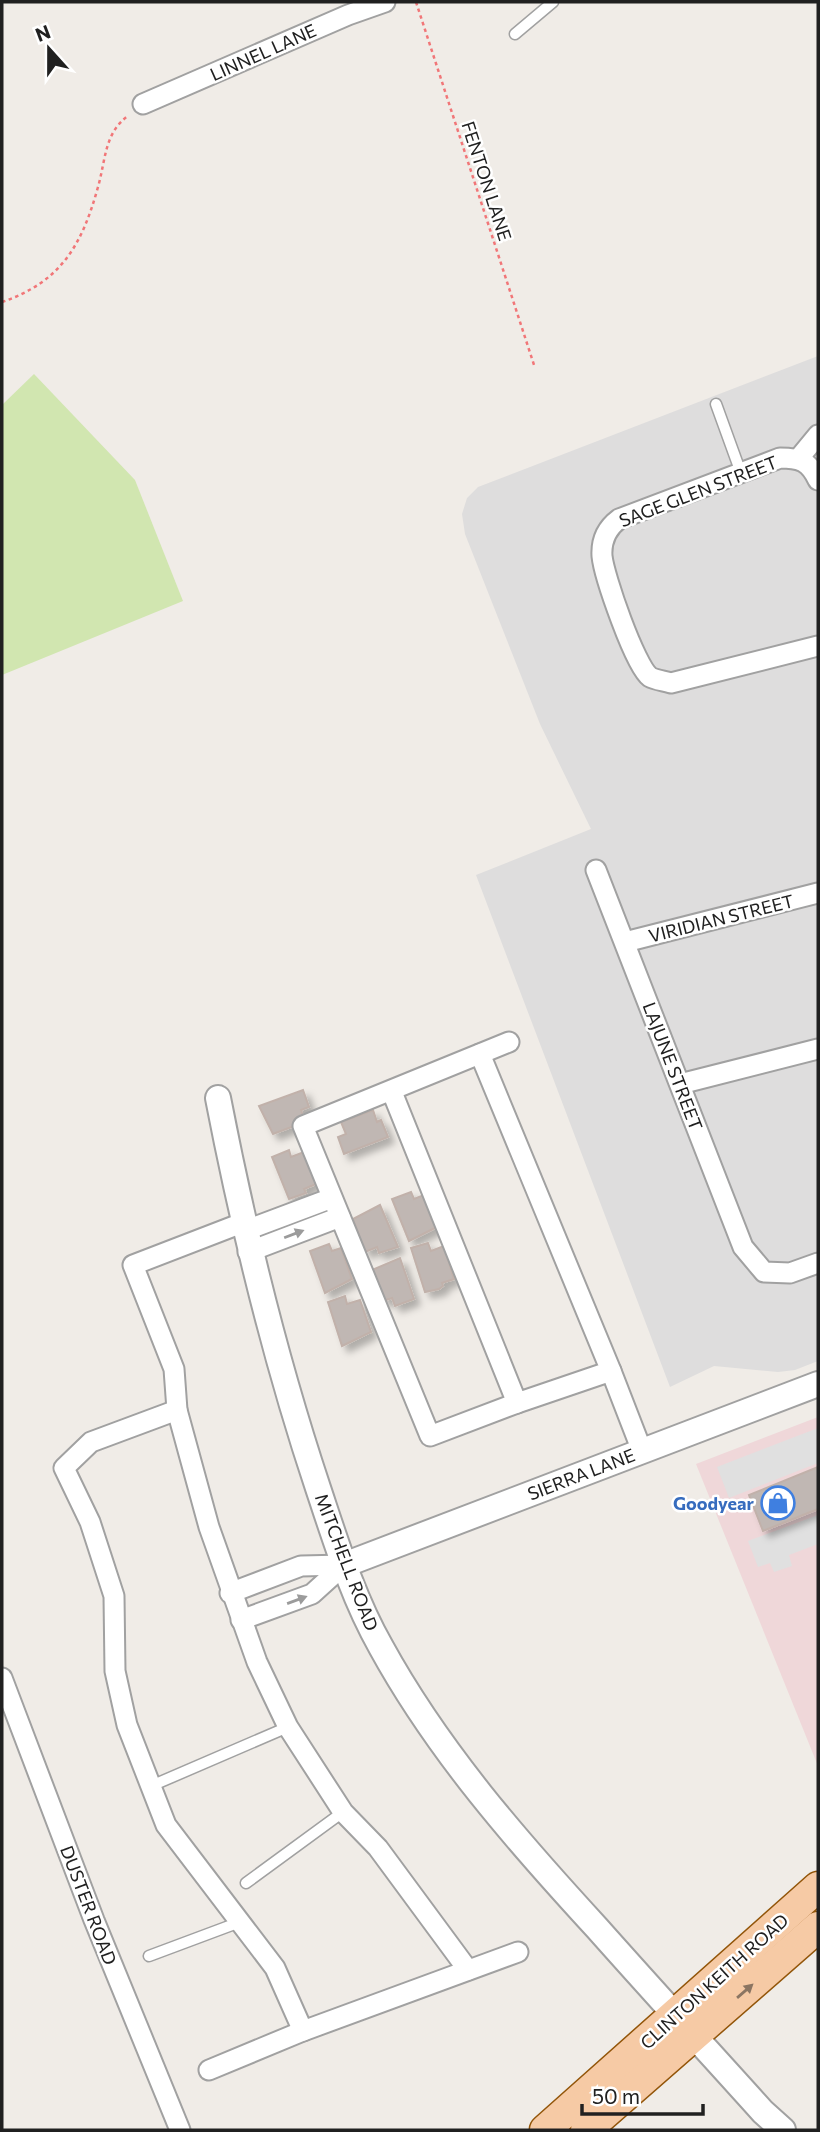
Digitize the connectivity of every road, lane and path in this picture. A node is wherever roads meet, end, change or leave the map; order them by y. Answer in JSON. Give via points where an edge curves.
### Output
{"nodes":[{"id":1,"x":385,"y":2,"type":"edge"},
{"id":2,"x":416,"y":2,"type":"edge"},
{"id":3,"x":553,"y":2,"type":"edge"},
{"id":4,"x":515,"y":34,"type":"dead end"},
{"id":5,"x":143,"y":104,"type":"joint"},
{"id":6,"x":2,"y":302,"type":"edge"},
{"id":7,"x":535,"y":368,"type":"dead end"},
{"id":8,"x":716,"y":404,"type":"dead end"},
{"id":9,"x":818,"y":435,"type":"edge"},
{"id":10,"x":799,"y":458,"type":"junction"},
{"id":11,"x":741,"y":472,"type":"junction"},
{"id":12,"x":818,"y":480,"type":"edge"},
{"id":13,"x":818,"y":646,"type":"edge"},
{"id":14,"x":596,"y":870,"type":"dead end"},
{"id":15,"x":818,"y":893,"type":"edge"},
{"id":16,"x":625,"y":942,"type":"junction"},
{"id":17,"x":509,"y":1042,"type":"dead end"},
{"id":18,"x":818,"y":1049,"type":"edge"},
{"id":19,"x":481,"y":1054,"type":"junction"},
{"id":20,"x":680,"y":1084,"type":"junction"},
{"id":21,"x":392,"y":1092,"type":"junction"},
{"id":22,"x":218,"y":1098,"type":"dead end"},
{"id":23,"x":332,"y":1198,"type":"junction"},
{"id":24,"x":340,"y":1217,"type":"junction"},
{"id":25,"x":245,"y":1235,"type":"junction"},
{"id":26,"x":818,"y":1263,"type":"edge"},
{"id":27,"x":611,"y":1371,"type":"junction"},
{"id":28,"x":818,"y":1384,"type":"edge"},
{"id":29,"x":517,"y":1403,"type":"junction"},
{"id":30,"x":177,"y":1410,"type":"junction"},
{"id":31,"x":642,"y":1451,"type":"junction"},
{"id":32,"x":344,"y":1565,"type":"junction"},
{"id":33,"x":230,"y":1593,"type":"junction"},
{"id":34,"x":241,"y":1620,"type":"junction"},
{"id":35,"x":2,"y":1678,"type":"edge"},
{"id":36,"x":288,"y":1727,"type":"junction"},
{"id":37,"x":151,"y":1786,"type":"junction"},
{"id":38,"x":343,"y":1812,"type":"junction"},
{"id":39,"x":246,"y":1883,"type":"dead end"},
{"id":40,"x":818,"y":1887,"type":"edge"},
{"id":41,"x":242,"y":1922,"type":"junction"},
{"id":42,"x":818,"y":1927,"type":"edge"},
{"id":43,"x":518,"y":1952,"type":"dead end"},
{"id":44,"x":149,"y":1956,"type":"dead end"},
{"id":45,"x":468,"y":1970,"type":"junction"},
{"id":46,"x":685,"y":2026,"type":"junction"},
{"id":47,"x":303,"y":2031,"type":"junction"},
{"id":48,"x":209,"y":2070,"type":"dead end"},
{"id":49,"x":180,"y":2130,"type":"edge"},
{"id":50,"x":545,"y":2130,"type":"edge"},
{"id":51,"x":586,"y":2130,"type":"edge"},
{"id":52,"x":783,"y":2130,"type":"edge"}],
"edges":[{"from":1,"to":5,"type":"street","name":"LINNEL LANE"},
{"from":2,"to":7,"type":"path","name":"FENTON LANE"},
{"from":3,"to":4,"type":"lane"},
{"from":5,"to":6,"type":"path","via":[[108,137],[98,188],[76,247],[63,267],[45,282]]},
{"from":8,"to":11,"type":"lane"},
{"from":9,"to":10,"type":"street"},
{"from":10,"to":11,"type":"street","name":"SAGE GLEN STREET","via":[[780,458]]},
{"from":10,"to":12,"type":"street","name":"SAGE GLEN STREET","via":[[812,466]]},
{"from":11,"to":13,"type":"street","name":"SAGE GLEN STREET","via":[[610,526],[602,556],[634,656],[650,677],[671,683]]},
{"from":14,"to":16,"type":"street","name":"LAJUNE STREET"},
{"from":15,"to":16,"type":"street","name":"VIRIDIAN STREET"},
{"from":16,"to":20,"type":"street","name":"LAJUNE STREET"},
{"from":17,"to":19,"type":"street"},
{"from":18,"to":20,"type":"street"},
{"from":19,"to":21,"type":"street"},
{"from":19,"to":27,"type":"street"},
{"from":20,"to":26,"type":"street","name":"LAJUNE STREET","via":[[743,1247],[764,1272],[790,1273]]},
{"from":21,"to":23,"type":"street","via":[[303,1126]]},
{"from":21,"to":29,"type":"street"},
{"from":22,"to":25,"type":"street","name":"MITCHELL ROAD"},
{"from":23,"to":24,"type":"street"},
{"from":23,"to":25,"type":"street"},
{"from":25,"to":24,"type":"street","one_way":true},
{"from":24,"to":29,"type":"street","via":[[430,1436]]},
{"from":25,"to":30,"type":"street","via":[[133,1265],[174,1369]]},
{"from":25,"to":32,"type":"street","name":"MITCHELL ROAD","via":[[299,1433]]},
{"from":27,"to":29,"type":"street"},
{"from":27,"to":31,"type":"street"},
{"from":28,"to":31,"type":"street","name":"SIERRA LANE"},
{"from":30,"to":33,"type":"street"},
{"from":30,"to":37,"type":"street","via":[[91,1442],[64,1468],[90,1522],[114,1596],[115,1671],[127,1726]]},
{"from":31,"to":32,"type":"street","name":"SIERRA LANE"},
{"from":32,"to":33,"type":"street","via":[[301,1566]]},
{"from":34,"to":32,"type":"street","one_way":true,"via":[[312,1594]]},
{"from":32,"to":46,"type":"street","name":"MITCHELL ROAD","via":[[379,1645],[443,1746],[548,1874]]},
{"from":33,"to":34,"type":"street"},
{"from":34,"to":36,"type":"street"},
{"from":35,"to":49,"type":"street","name":"DUSTER ROAD"},
{"from":36,"to":37,"type":"lane"},
{"from":36,"to":38,"type":"street"},
{"from":37,"to":41,"type":"street","via":[[166,1825]]},
{"from":38,"to":39,"type":"lane"},
{"from":38,"to":45,"type":"street","via":[[378,1848]]},
{"from":40,"to":46,"type":"main road","name":"CLINTON KEITH ROAD"},
{"from":41,"to":44,"type":"lane"},
{"from":41,"to":47,"type":"street","via":[[275,1968]]},
{"from":46,"to":42,"type":"main road","name":"CLINTON KEITH ROAD","one_way":true},
{"from":43,"to":45,"type":"street"},
{"from":45,"to":47,"type":"street"},
{"from":46,"to":50,"type":"main road","name":"CLINTON KEITH ROAD"},
{"from":46,"to":51,"type":"main road","name":"CLINTON KEITH ROAD"},
{"from":46,"to":52,"type":"street","name":"MITCHELL ROAD"},
{"from":47,"to":48,"type":"street"}]}
